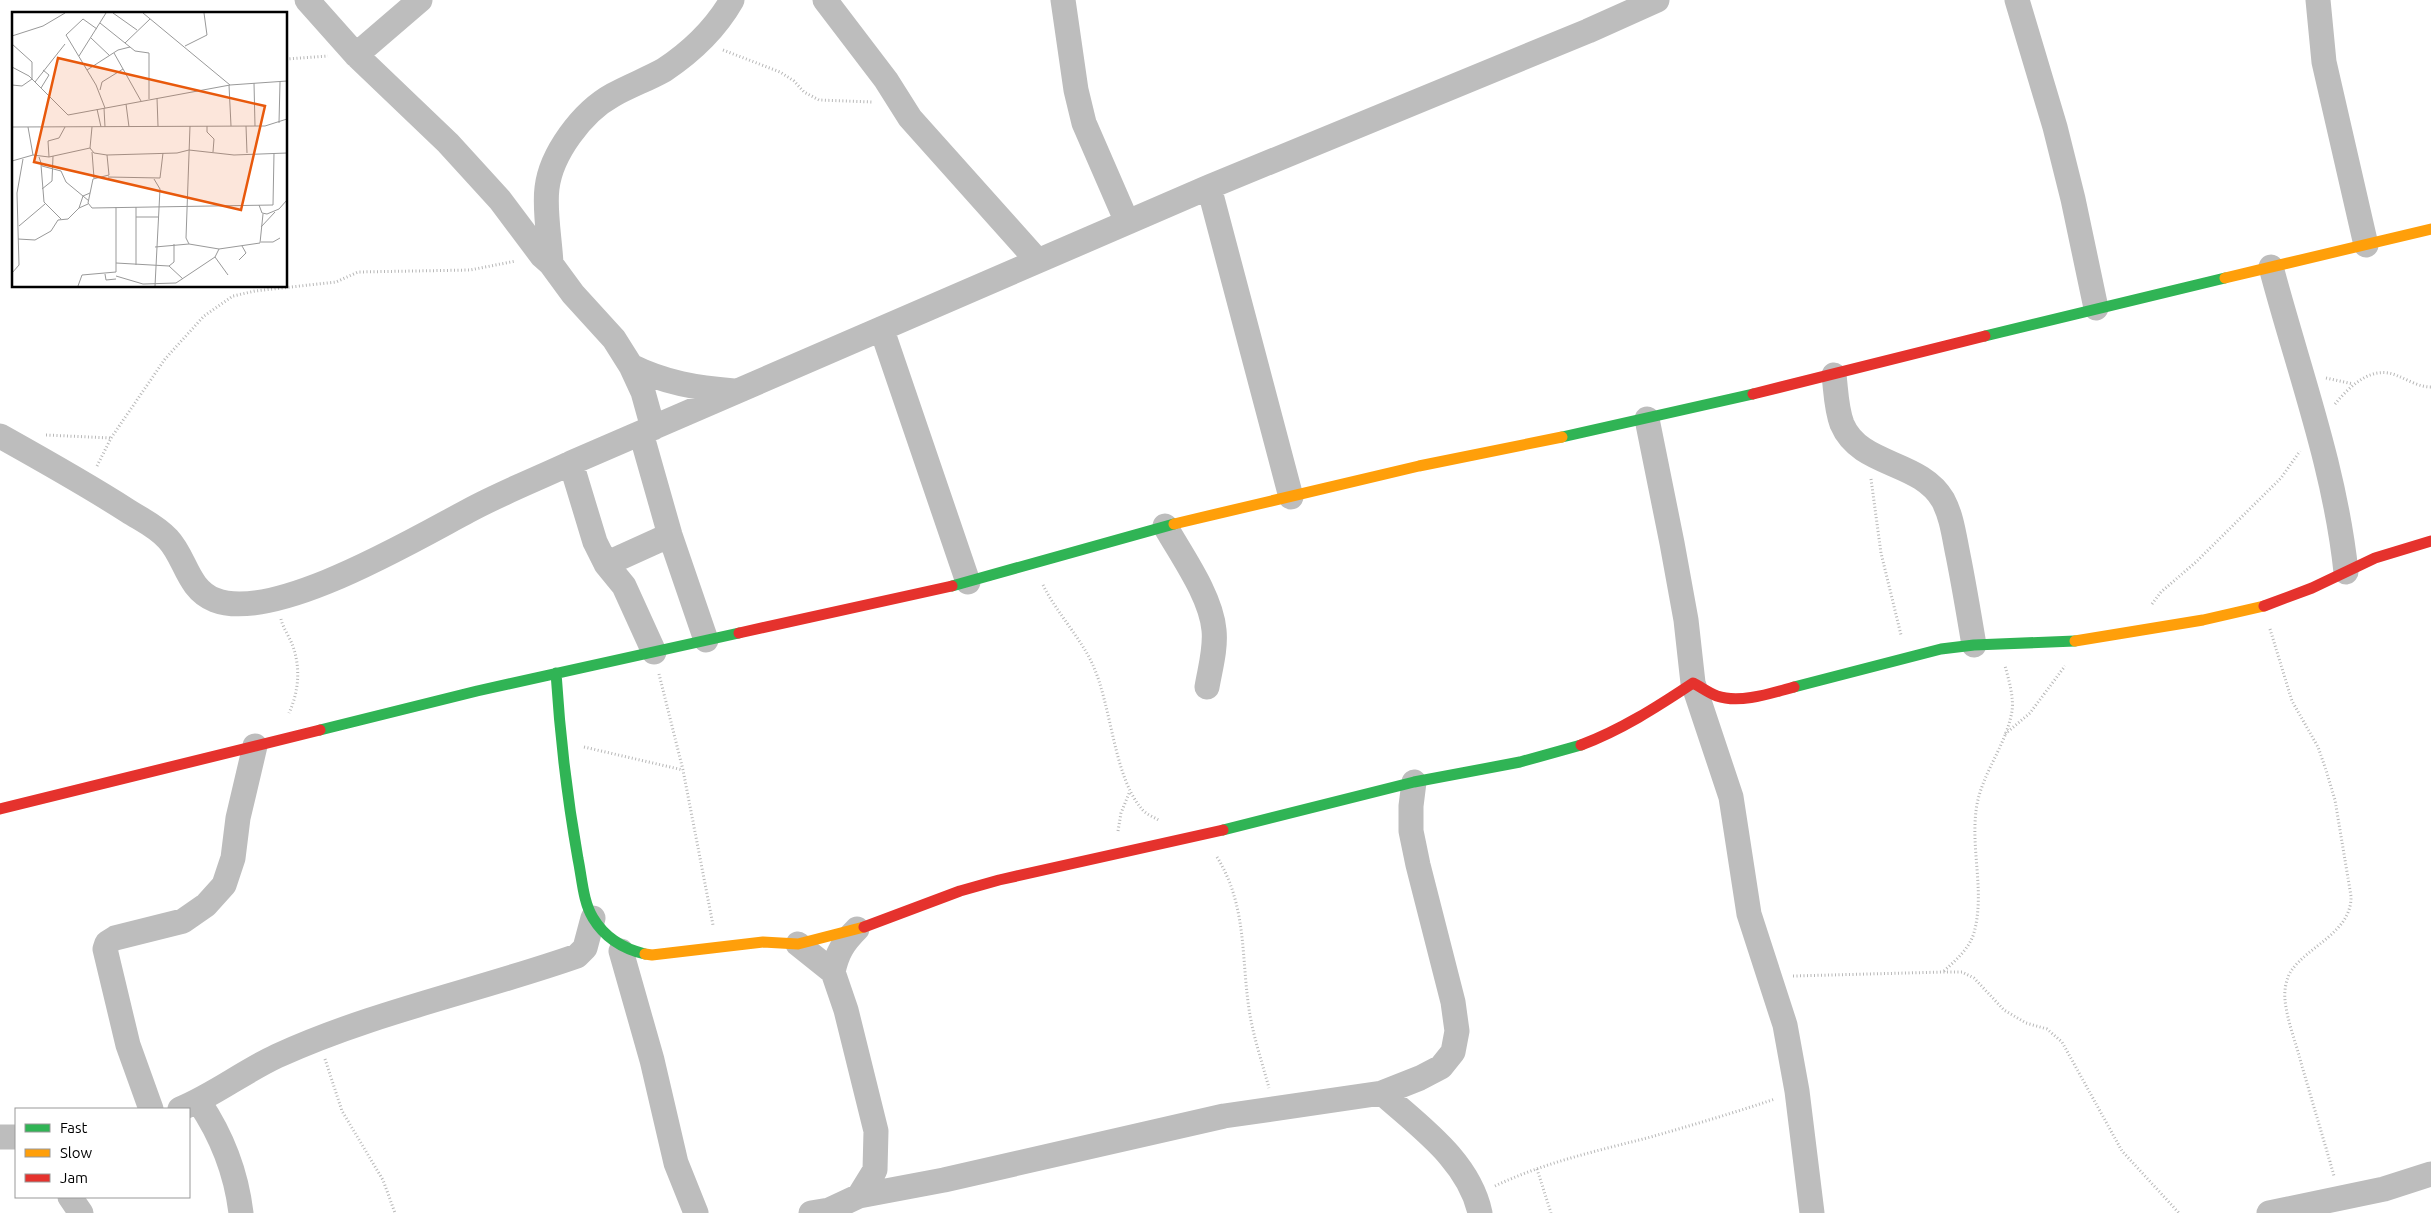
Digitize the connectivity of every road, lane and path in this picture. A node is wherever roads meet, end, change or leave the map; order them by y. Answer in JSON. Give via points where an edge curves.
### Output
{"nodes":[{"id":1,"x":307,"y":0,"type":"edge"},
{"id":2,"x":420,"y":0,"type":"edge"},
{"id":3,"x":732,"y":0,"type":"edge"},
{"id":4,"x":825,"y":0,"type":"edge"},
{"id":5,"x":1063,"y":0,"type":"edge"},
{"id":6,"x":1657,"y":0,"type":"edge"},
{"id":7,"x":2017,"y":0,"type":"edge"},
{"id":8,"x":2318,"y":0,"type":"edge"},
{"id":9,"x":701,"y":40,"type":"junction"},
{"id":10,"x":354,"y":52,"type":"junction"},
{"id":11,"x":288,"y":59,"type":"edge"},
{"id":12,"x":875,"y":103,"type":"dead end"},
{"id":13,"x":1209,"y":187,"type":"junction"},
{"id":14,"x":1127,"y":222,"type":"junction"},
{"id":15,"x":2431,"y":229,"type":"edge"},
{"id":16,"x":2366,"y":245,"type":"junction"},
{"id":17,"x":547,"y":260,"type":"junction"},
{"id":18,"x":1038,"y":260,"type":"junction"},
{"id":19,"x":2271,"y":267,"type":"junction"},
{"id":20,"x":288,"y":287,"type":"edge"},
{"id":21,"x":282,"y":288,"type":"edge"},
{"id":22,"x":2096,"y":308,"type":"junction"},
{"id":23,"x":882,"y":330,"type":"junction"},
{"id":24,"x":631,"y":366,"type":"junction"},
{"id":25,"x":1834,"y":375,"type":"junction"},
{"id":26,"x":2431,"y":387,"type":"edge"},
{"id":27,"x":736,"y":392,"type":"junction"},
{"id":28,"x":1647,"y":419,"type":"junction"},
{"id":29,"x":2318,"y":426,"type":"junction"},
{"id":30,"x":647,"y":431,"type":"junction"},
{"id":31,"x":40,"y":434,"type":"dead end"},
{"id":32,"x":0,"y":436,"type":"edge"},
{"id":33,"x":110,"y":438,"type":"junction"},
{"id":34,"x":1867,"y":452,"type":"junction"},
{"id":35,"x":571,"y":462,"type":"junction"},
{"id":36,"x":88,"y":485,"type":"junction"},
{"id":37,"x":1291,"y":496,"type":"junction"},
{"id":38,"x":1165,"y":526,"type":"junction"},
{"id":39,"x":670,"y":535,"type":"junction"},
{"id":40,"x":2431,"y":541,"type":"edge"},
{"id":41,"x":1032,"y":563,"type":"junction"},
{"id":42,"x":606,"y":564,"type":"junction"},
{"id":43,"x":2346,"y":572,"type":"junction"},
{"id":44,"x":968,"y":582,"type":"junction"},
{"id":45,"x":290,"y":594,"type":"junction"},
{"id":46,"x":2264,"y":606,"type":"junction"},
{"id":47,"x":2134,"y":631,"type":"junction"},
{"id":48,"x":706,"y":640,"type":"junction"},
{"id":49,"x":2080,"y":640,"type":"junction"},
{"id":50,"x":1999,"y":644,"type":"junction"},
{"id":51,"x":1974,"y":645,"type":"junction"},
{"id":52,"x":654,"y":652,"type":"junction"},
{"id":53,"x":1907,"y":657,"type":"junction"},
{"id":54,"x":556,"y":673,"type":"junction"},
{"id":55,"x":1692,"y":683,"type":"junction"},
{"id":56,"x":1206,"y":687,"type":"dead end"},
{"id":57,"x":2005,"y":734,"type":"junction"},
{"id":58,"x":560,"y":740,"type":"junction"},
{"id":59,"x":265,"y":743,"type":"junction"},
{"id":60,"x":682,"y":770,"type":"junction"},
{"id":61,"x":1414,"y":782,"type":"junction"},
{"id":62,"x":1130,"y":791,"type":"junction"},
{"id":63,"x":0,"y":809,"type":"edge"},
{"id":64,"x":1162,"y":822,"type":"dead end"},
{"id":65,"x":1197,"y":837,"type":"junction"},
{"id":66,"x":1115,"y":854,"type":"junction"},
{"id":67,"x":593,"y":918,"type":"junction"},
{"id":68,"x":857,"y":929,"type":"junction"},
{"id":69,"x":798,"y":944,"type":"junction"},
{"id":70,"x":718,"y":947,"type":"junction"},
{"id":71,"x":626,"y":951,"type":"junction"},
{"id":72,"x":577,"y":956,"type":"junction"},
{"id":73,"x":833,"y":972,"type":"junction"},
{"id":74,"x":1944,"y":972,"type":"junction"},
{"id":75,"x":1769,"y":976,"type":"junction"},
{"id":76,"x":320,"y":1039,"type":"junction"},
{"id":77,"x":1797,"y":1091,"type":"junction"},
{"id":78,"x":1382,"y":1092,"type":"junction"},
{"id":79,"x":189,"y":1105,"type":"edge"},
{"id":80,"x":151,"y":1108,"type":"edge"},
{"id":81,"x":1275,"y":1108,"type":"junction"},
{"id":82,"x":0,"y":1137,"type":"edge"},
{"id":83,"x":15,"y":1137,"type":"edge"},
{"id":84,"x":1537,"y":1169,"type":"junction"},
{"id":85,"x":2431,"y":1174,"type":"edge"},
{"id":86,"x":859,"y":1196,"type":"junction"},
{"id":87,"x":71,"y":1198,"type":"edge"},
{"id":88,"x":2340,"y":1199,"type":"junction"},
{"id":89,"x":1478,"y":1204,"type":"edge"},
{"id":90,"x":81,"y":1213,"type":"edge"},
{"id":91,"x":241,"y":1213,"type":"edge"},
{"id":92,"x":395,"y":1213,"type":"edge"},
{"id":93,"x":696,"y":1213,"type":"edge"},
{"id":94,"x":811,"y":1213,"type":"edge"},
{"id":95,"x":1551,"y":1213,"type":"edge"},
{"id":96,"x":1812,"y":1213,"type":"edge"},
{"id":97,"x":2179,"y":1213,"type":"edge"},
{"id":98,"x":2269,"y":1213,"type":"edge"}],
"edges":[{"from":1,"to":10,"type":"street"},
{"from":2,"to":10,"type":"street"},
{"from":3,"to":9,"type":"street","via":[[723,16]]},
{"from":4,"to":18,"type":"street","via":[[886,80],[910,118]]},
{"from":5,"to":14,"type":"street","via":[[1084,123]]},
{"from":6,"to":13,"type":"street"},
{"from":7,"to":22,"type":"street","via":[[2055,127]]},
{"from":8,"to":16,"type":"street","via":[[2324,62]]},
{"from":9,"to":12,"type":"path","via":[[780,72],[819,100]]},
{"from":9,"to":17,"type":"street","via":[[664,69],[610,96],[557,153],[546,190]]},
{"from":10,"to":11,"type":"path"},
{"from":10,"to":17,"type":"street","via":[[448,143],[500,200]]},
{"from":13,"to":14,"type":"street"},
{"from":13,"to":37,"type":"street"},
{"from":14,"to":18,"type":"street"},
{"from":15,"to":16,"type":"street"},
{"from":16,"to":19,"type":"street"},
{"from":17,"to":20,"type":"path","via":[[470,270],[358,272],[336,282]]},
{"from":17,"to":24,"type":"street","via":[[614,340]]},
{"from":18,"to":23,"type":"street"},
{"from":19,"to":22,"type":"street"},
{"from":19,"to":29,"type":"street"},
{"from":21,"to":33,"type":"path","via":[[233,296],[204,316],[165,359]]},
{"from":22,"to":25,"type":"street"},
{"from":23,"to":27,"type":"street"},
{"from":23,"to":44,"type":"street"},
{"from":24,"to":27,"type":"street","via":[[654,378],[678,385]]},
{"from":24,"to":30,"type":"street","via":[[643,392]]},
{"from":25,"to":28,"type":"street"},
{"from":25,"to":34,"type":"street","via":[[1843,424],[1852,441]]},
{"from":26,"to":29,"type":"path","via":[[2379,372],[2353,384]]},
{"from":27,"to":30,"type":"street"},
{"from":28,"to":37,"type":"street"},
{"from":28,"to":55,"type":"street","via":[[1678,572]]},
{"from":29,"to":43,"type":"street","via":[[2341,525]]},
{"from":29,"to":47,"type":"path","via":[[2280,478],[2196,562],[2161,592]]},
{"from":30,"to":35,"type":"street"},
{"from":30,"to":39,"type":"street"},
{"from":31,"to":33,"type":"path"},
{"from":32,"to":36,"type":"street"},
{"from":33,"to":36,"type":"path"},
{"from":34,"to":51,"type":"street","via":[[1913,472],[1931,485],[1942,499],[1951,520]]},
{"from":34,"to":53,"type":"path","via":[[1881,553]]},
{"from":35,"to":42,"type":"street","via":[[595,542]]},
{"from":35,"to":45,"type":"street","via":[[470,510],[381,558],[340,577]]},
{"from":36,"to":45,"type":"street","via":[[159,529],[175,546],[195,587],[215,600],[238,604]]},
{"from":37,"to":38,"type":"street"},
{"from":38,"to":41,"type":"street"},
{"from":38,"to":56,"type":"street","via":[[1207,605],[1214,630],[1214,648]]},
{"from":39,"to":42,"type":"street"},
{"from":39,"to":48,"type":"street"},
{"from":40,"to":43,"type":"street","via":[[2375,558]]},
{"from":41,"to":44,"type":"street"},
{"from":41,"to":62,"type":"path","via":[[1053,605],[1092,663],[1104,691]]},
{"from":42,"to":52,"type":"street","via":[[624,586]]},
{"from":43,"to":46,"type":"street"},
{"from":44,"to":48,"type":"street"},
{"from":45,"to":59,"type":"path","via":[[282,603],[280,612],[297,657],[298,681],[294,702]]},
{"from":46,"to":47,"type":"street"},
{"from":46,"to":88,"type":"path","via":[[2292,701],[2318,747],[2335,800],[2351,896],[2351,904],[2341,923],[2291,970],[2285,986],[2290,1023]]},
{"from":47,"to":49,"type":"street"},
{"from":48,"to":52,"type":"street"},
{"from":49,"to":50,"type":"street"},
{"from":49,"to":57,"type":"path","via":[[2030,713]]},
{"from":50,"to":51,"type":"street"},
{"from":50,"to":57,"type":"path","via":[[2012,710]]},
{"from":51,"to":53,"type":"street"},
{"from":52,"to":54,"type":"street"},
{"from":52,"to":60,"type":"path"},
{"from":53,"to":55,"type":"street","via":[[1766,694],[1732,698],[1718,696]]},
{"from":54,"to":58,"type":"street"},
{"from":54,"to":59,"type":"street"},
{"from":55,"to":61,"type":"street","via":[[1639,718],[1571,749]]},
{"from":55,"to":75,"type":"street","via":[[1731,797],[1749,914]]},
{"from":57,"to":74,"type":"path","via":[[1982,784],[1976,811],[1978,907],[1974,934],[1962,955]]},
{"from":58,"to":60,"type":"path"},
{"from":58,"to":67,"type":"street","via":[[573,836]]},
{"from":59,"to":63,"type":"street"},
{"from":59,"to":80,"type":"street","via":[[238,818],[233,858],[224,885],[206,905],[182,921],[115,938],[107,943],[105,949],[128,1045]]},
{"from":60,"to":70,"type":"path"},
{"from":61,"to":65,"type":"street"},
{"from":61,"to":78,"type":"street","via":[[1411,831],[1453,1002],[1457,1031],[1453,1052],[1442,1067]]},
{"from":62,"to":64,"type":"path","via":[[1141,810]]},
{"from":62,"to":66,"type":"path","via":[[1121,813]]},
{"from":65,"to":66,"type":"street"},
{"from":65,"to":81,"type":"path","via":[[1215,854],[1233,892],[1243,929],[1250,1011]]},
{"from":66,"to":68,"type":"street","via":[[960,891]]},
{"from":67,"to":71,"type":"street"},
{"from":67,"to":72,"type":"street","via":[[585,948]]},
{"from":68,"to":69,"type":"street"},
{"from":68,"to":73,"type":"street","via":[[843,943]]},
{"from":69,"to":70,"type":"street","via":[[763,942]]},
{"from":69,"to":73,"type":"street"},
{"from":70,"to":71,"type":"street","via":[[652,955]]},
{"from":71,"to":72,"type":"street"},
{"from":71,"to":93,"type":"street","via":[[676,1163]]},
{"from":72,"to":76,"type":"street","via":[[408,1007]]},
{"from":73,"to":86,"type":"street","via":[[846,1010],[876,1131],[875,1170]]},
{"from":74,"to":75,"type":"path"},
{"from":74,"to":97,"type":"path","via":[[1962,972],[1974,978],[2004,1010],[2026,1023],[2047,1029],[2062,1042],[2122,1151]]},
{"from":75,"to":77,"type":"street","via":[[1786,1025]]},
{"from":76,"to":79,"type":"street","via":[[276,1056]]},
{"from":76,"to":92,"type":"path","via":[[342,1111],[383,1180]]},
{"from":77,"to":84,"type":"path","via":[[1696,1124]]},
{"from":77,"to":96,"type":"street"},
{"from":78,"to":81,"type":"street"},
{"from":78,"to":89,"type":"street","via":[[1462,1168]]},
{"from":79,"to":91,"type":"street","via":[[214,1125],[228,1155],[238,1188]]},
{"from":81,"to":86,"type":"street","via":[[1224,1116],[944,1180]]},
{"from":82,"to":83,"type":"street"},
{"from":84,"to":89,"type":"path"},
{"from":84,"to":95,"type":"path"},
{"from":85,"to":88,"type":"street"},
{"from":86,"to":94,"type":"street","via":[[829,1210]]},
{"from":87,"to":90,"type":"street"},
{"from":88,"to":98,"type":"street"}]}
